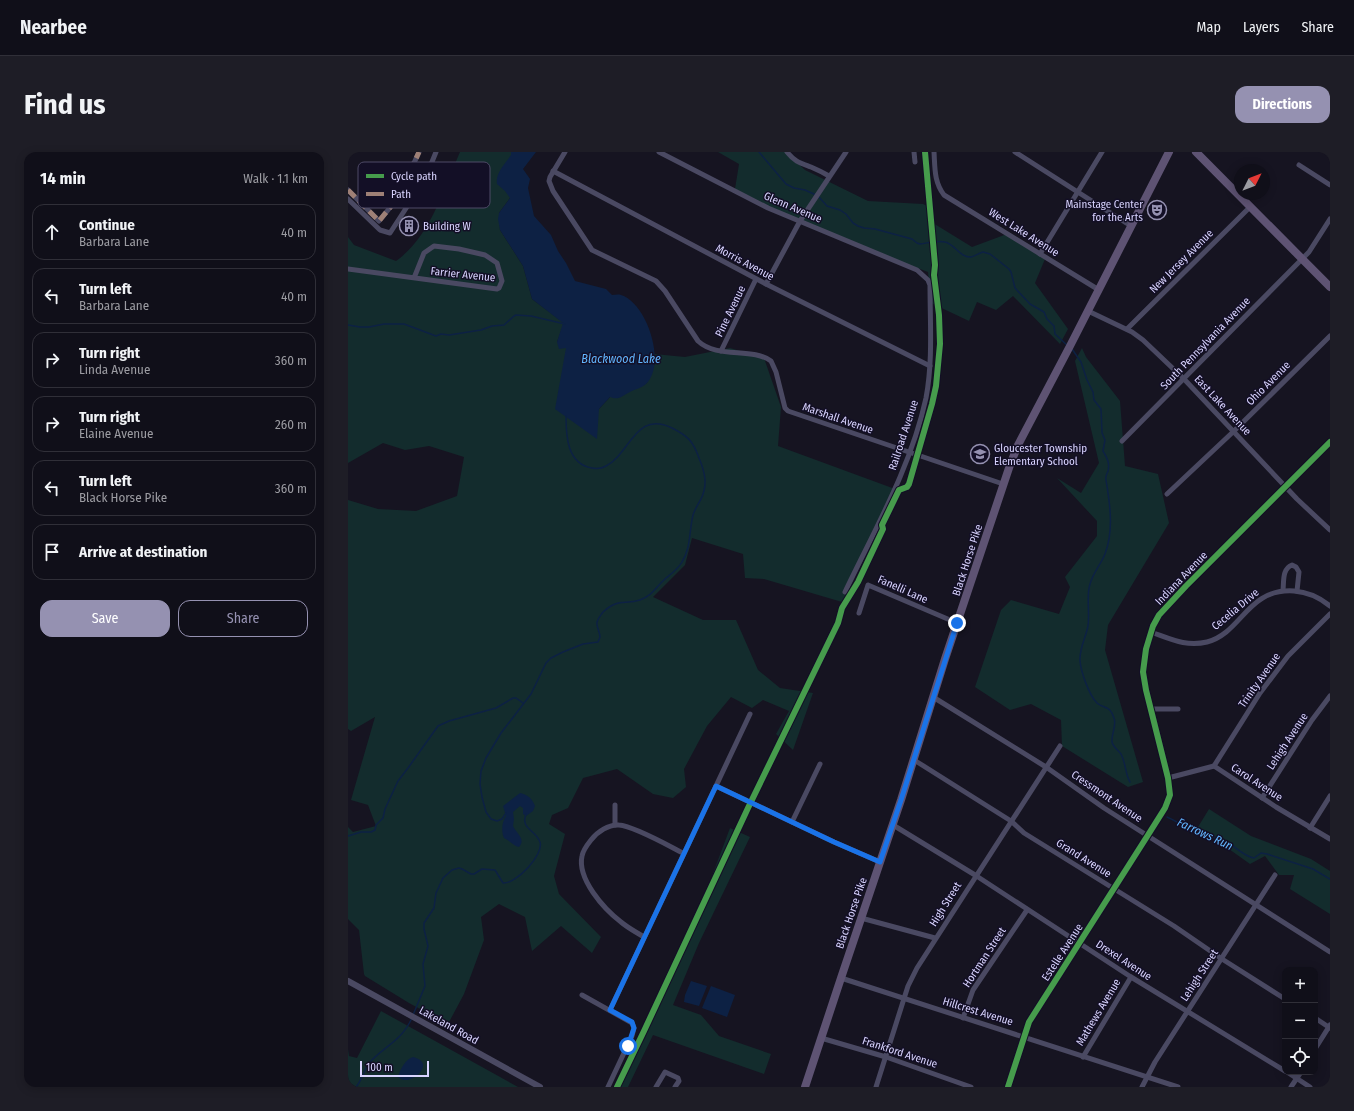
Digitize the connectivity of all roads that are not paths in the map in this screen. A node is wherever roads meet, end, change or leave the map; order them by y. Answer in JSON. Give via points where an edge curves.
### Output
{"nodes":[{"id":1,"x":419,"y":152,"type":"edge"},
{"id":2,"x":436,"y":152,"type":"edge"},
{"id":3,"x":565,"y":152,"type":"edge"},
{"id":4,"x":659,"y":152,"type":"edge"},
{"id":5,"x":787,"y":152,"type":"edge"},
{"id":6,"x":846,"y":152,"type":"edge"},
{"id":7,"x":914,"y":152,"type":"edge"},
{"id":8,"x":934,"y":152,"type":"edge"},
{"id":9,"x":1015,"y":152,"type":"edge"},
{"id":10,"x":1102,"y":152,"type":"edge"},
{"id":11,"x":1169,"y":152,"type":"edge"},
{"id":12,"x":1196,"y":152,"type":"edge"},
{"id":13,"x":414,"y":162,"type":"edge"},
{"id":14,"x":432,"y":162,"type":"edge"},
{"id":15,"x":914,"y":162,"type":"dead end"},
{"id":16,"x":1299,"y":165,"type":"dead end"},
{"id":17,"x":554,"y":171,"type":"junction"},
{"id":18,"x":830,"y":176,"type":"junction"},
{"id":19,"x":1330,"y":185,"type":"edge"},
{"id":20,"x":348,"y":190,"type":"edge"},
{"id":21,"x":1078,"y":192,"type":"junction"},
{"id":22,"x":348,"y":199,"type":"edge"},
{"id":23,"x":358,"y":200,"type":"edge"},
{"id":24,"x":1250,"y":207,"type":"junction"},
{"id":25,"x":366,"y":208,"type":"edge"},
{"id":26,"x":390,"y":208,"type":"edge"},
{"id":27,"x":406,"y":208,"type":"edge"},
{"id":28,"x":1330,"y":219,"type":"edge"},
{"id":29,"x":800,"y":221,"type":"junction"},
{"id":30,"x":1328,"y":225,"type":"edge"},
{"id":31,"x":1132,"y":226,"type":"junction"},
{"id":32,"x":1040,"y":254,"type":"junction"},
{"id":33,"x":1302,"y":259,"type":"junction"},
{"id":34,"x":348,"y":269,"type":"edge"},
{"id":35,"x":922,"y":274,"type":"joint"},
{"id":36,"x":414,"y":278,"type":"junction"},
{"id":37,"x":756,"y":279,"type":"junction"},
{"id":38,"x":766,"y":284,"type":"junction"},
{"id":39,"x":1330,"y":287,"type":"edge"},
{"id":40,"x":1099,"y":290,"type":"junction"},
{"id":41,"x":1088,"y":311,"type":"junction"},
{"id":42,"x":1127,"y":329,"type":"junction"},
{"id":43,"x":1330,"y":336,"type":"edge"},
{"id":44,"x":721,"y":351,"type":"junction"},
{"id":45,"x":930,"y":366,"type":"junction"},
{"id":46,"x":1184,"y":379,"type":"junction"},
{"id":47,"x":1234,"y":431,"type":"junction"},
{"id":48,"x":1122,"y":441,"type":"dead end"},
{"id":49,"x":1330,"y":442,"type":"edge"},
{"id":50,"x":910,"y":452,"type":"junction"},
{"id":51,"x":1003,"y":484,"type":"junction"},
{"id":52,"x":1285,"y":486,"type":"junction"},
{"id":53,"x":1167,"y":494,"type":"dead end"},
{"id":54,"x":1329,"y":528,"type":"edge"},
{"id":55,"x":1283,"y":590,"type":"junction"},
{"id":56,"x":1297,"y":591,"type":"junction"},
{"id":57,"x":845,"y":592,"type":"dead end"},
{"id":58,"x":1330,"y":606,"type":"edge"},
{"id":59,"x":859,"y":613,"type":"dead end"},
{"id":60,"x":1330,"y":614,"type":"edge"},
{"id":61,"x":957,"y":623,"type":"junction"},
{"id":62,"x":1151,"y":632,"type":"junction"},
{"id":63,"x":1330,"y":696,"type":"edge"},
{"id":64,"x":933,"y":697,"type":"junction"},
{"id":65,"x":1151,"y":709,"type":"junction"},
{"id":66,"x":1178,"y":709,"type":"dead end"},
{"id":67,"x":750,"y":714,"type":"dead end"},
{"id":68,"x":1060,"y":746,"type":"dead end"},
{"id":69,"x":914,"y":760,"type":"junction"},
{"id":70,"x":820,"y":764,"type":"dead end"},
{"id":71,"x":1214,"y":766,"type":"junction"},
{"id":72,"x":1046,"y":767,"type":"junction"},
{"id":73,"x":1168,"y":778,"type":"junction"},
{"id":74,"x":716,"y":786,"type":"junction"},
{"id":75,"x":1330,"y":796,"type":"edge"},
{"id":76,"x":1262,"y":798,"type":"junction"},
{"id":77,"x":615,"y":805,"type":"dead end"},
{"id":78,"x":1011,"y":821,"type":"junction"},
{"id":79,"x":792,"y":822,"type":"junction"},
{"id":80,"x":615,"y":825,"type":"junction"},
{"id":81,"x":893,"y":825,"type":"junction"},
{"id":82,"x":1310,"y":828,"type":"junction"},
{"id":83,"x":1148,"y":835,"type":"junction"},
{"id":84,"x":1330,"y":839,"type":"edge"},
{"id":85,"x":683,"y":853,"type":"junction"},
{"id":86,"x":880,"y":862,"type":"junction"},
{"id":87,"x":976,"y":875,"type":"junction"},
{"id":88,"x":1275,"y":875,"type":"dead end"},
{"id":89,"x":1114,"y":889,"type":"junction"},
{"id":90,"x":1256,"y":905,"type":"junction"},
{"id":91,"x":1027,"y":910,"type":"junction"},
{"id":92,"x":861,"y":918,"type":"junction"},
{"id":93,"x":644,"y":937,"type":"junction"},
{"id":94,"x":935,"y":938,"type":"junction"},
{"id":95,"x":1079,"y":943,"type":"junction"},
{"id":96,"x":1330,"y":952,"type":"edge"},
{"id":97,"x":1222,"y":959,"type":"junction"},
{"id":98,"x":1131,"y":977,"type":"junction"},
{"id":99,"x":841,"y":978,"type":"junction"},
{"id":100,"x":348,"y":981,"type":"edge"},
{"id":101,"x":582,"y":995,"type":"dead end"},
{"id":102,"x":1282,"y":997,"type":"edge"},
{"id":103,"x":904,"y":998,"type":"junction"},
{"id":104,"x":610,"y":1010,"type":"junction"},
{"id":105,"x":1187,"y":1012,"type":"junction"},
{"id":106,"x":964,"y":1018,"type":"junction"},
{"id":107,"x":1318,"y":1020,"type":"edge"},
{"id":108,"x":1330,"y":1027,"type":"edge"},
{"id":109,"x":1024,"y":1036,"type":"junction"},
{"id":110,"x":821,"y":1038,"type":"junction"},
{"id":111,"x":1318,"y":1045,"type":"edge"},
{"id":112,"x":886,"y":1057,"type":"junction"},
{"id":113,"x":1083,"y":1057,"type":"junction"},
{"id":114,"x":1282,"y":1069,"type":"edge"},
{"id":115,"x":1292,"y":1075,"type":"edge"},
{"id":116,"x":1299,"y":1075,"type":"edge"},
{"id":117,"x":1146,"y":1077,"type":"junction"},
{"id":118,"x":1297,"y":1078,"type":"junction"},
{"id":119,"x":540,"y":1087,"type":"edge"},
{"id":120,"x":608,"y":1087,"type":"edge"},
{"id":121,"x":656,"y":1087,"type":"edge"},
{"id":122,"x":675,"y":1087,"type":"edge"},
{"id":123,"x":805,"y":1087,"type":"edge"},
{"id":124,"x":876,"y":1087,"type":"edge"},
{"id":125,"x":969,"y":1087,"type":"edge"},
{"id":126,"x":1008,"y":1087,"type":"edge"},
{"id":127,"x":1142,"y":1087,"type":"edge"},
{"id":128,"x":1178,"y":1087,"type":"edge"},
{"id":129,"x":1292,"y":1087,"type":"edge"},
{"id":130,"x":1310,"y":1087,"type":"edge"}],
"edges":[{"from":1,"to":13,"type":"street"},
{"from":2,"to":14,"type":"street"},
{"from":3,"to":17,"type":"street"},
{"from":4,"to":29,"type":"street","name":"Glenn Avenue","via":[[768,208]]},
{"from":5,"to":18,"type":"street","via":[[799,163]]},
{"from":6,"to":18,"type":"street"},
{"from":7,"to":15,"type":"street"},
{"from":8,"to":32,"type":"street","name":"West Lake Avenue","via":[[936,181],[944,195]]},
{"from":9,"to":21,"type":"street"},
{"from":10,"to":21,"type":"street"},
{"from":11,"to":31,"type":"main road","name":"Black Horse Pike"},
{"from":12,"to":24,"type":"main road"},
{"from":16,"to":19,"type":"street"},
{"from":17,"to":37,"type":"street","name":"Morris Avenue"},
{"from":17,"to":44,"type":"street","name":"Marshall Avenue","via":[[549,181],[553,191],[592,250],[656,281],[698,341],[704,346]]},
{"from":18,"to":29,"type":"street"},
{"from":20,"to":23,"type":"street"},
{"from":21,"to":31,"type":"street"},
{"from":21,"to":32,"type":"street"},
{"from":22,"to":27,"type":"street","via":[[380,230],[390,233]]},
{"from":24,"to":33,"type":"main road"},
{"from":24,"to":42,"type":"street","name":"New Jersey Avenue"},
{"from":25,"to":26,"type":"street","via":[[379,221]]},
{"from":28,"to":30,"type":"street","name":"South Pennsylvania Avenue"},
{"from":29,"to":35,"type":"street","name":"Glenn Avenue","via":[[918,270]]},
{"from":29,"to":38,"type":"street"},
{"from":30,"to":33,"type":"street","name":"South Pennsylvania Avenue"},
{"from":31,"to":40,"type":"main road","name":"Black Horse Pike"},
{"from":32,"to":40,"type":"street","name":"West Lake Avenue"},
{"from":33,"to":39,"type":"main road"},
{"from":33,"to":46,"type":"street","name":"South Pennsylvania Avenue"},
{"from":34,"to":36,"type":"street","name":"Farrier Avenue"},
{"from":35,"to":45,"type":"street","name":"Railroad Avenue","via":[[930,286]]},
{"from":36,"to":36,"type":"street","name":"Farrier Avenue","via":[[497,289],[502,280],[497,263],[485,255],[459,248],[434,246],[424,253]]},
{"from":37,"to":38,"type":"street","name":"Morris Avenue"},
{"from":37,"to":44,"type":"street","name":"Pine Avenue"},
{"from":38,"to":45,"type":"street","name":"Morris Avenue"},
{"from":40,"to":41,"type":"main road","name":"Black Horse Pike"},
{"from":41,"to":42,"type":"street","name":"East Lake Avenue"},
{"from":41,"to":51,"type":"main road","name":"Black Horse Pike","via":[[1018,445]]},
{"from":42,"to":46,"type":"street","name":"East Lake Avenue","via":[[1143,340]]},
{"from":43,"to":47,"type":"street","name":"Ohio Avenue"},
{"from":44,"to":50,"type":"street","name":"Marshall Avenue","via":[[758,356],[771,361],[785,408],[791,412]]},
{"from":45,"to":50,"type":"street","name":"Railroad Avenue","via":[[926,398]]},
{"from":46,"to":47,"type":"street","name":"East Lake Avenue"},
{"from":46,"to":48,"type":"street","name":"South Pennsylvania Avenue"},
{"from":47,"to":52,"type":"street","name":"East Lake Avenue"},
{"from":47,"to":53,"type":"street","name":"Ohio Avenue"},
{"from":49,"to":52,"type":"street","name":"Indiana Avenue"},
{"from":50,"to":51,"type":"street","name":"Marshall Avenue"},
{"from":50,"to":57,"type":"street","name":"Railroad Avenue"},
{"from":51,"to":61,"type":"main road","name":"Black Horse Pike"},
{"from":52,"to":54,"type":"street","name":"East Lake Avenue"},
{"from":52,"to":62,"type":"street","name":"Indiana Avenue","via":[[1160,615]]},
{"from":55,"to":56,"type":"street","name":"Cecelia Drive"},
{"from":55,"to":56,"type":"street","via":[[1287,567],[1292,565],[1299,572]]},
{"from":55,"to":62,"type":"street","name":"Cecelia Drive","via":[[1260,600],[1223,634],[1208,642],[1182,643]]},
{"from":56,"to":58,"type":"street","name":"Cecelia Drive","via":[[1316,596]]},
{"from":59,"to":61,"type":"street","name":"Fanelli Lane","via":[[868,584]]},
{"from":60,"to":71,"type":"street","name":"Trinity Avenue","via":[[1288,656],[1260,693]]},
{"from":61,"to":64,"type":"main road","name":"Black Horse Pike"},
{"from":62,"to":65,"type":"street","name":"Indiana Avenue","via":[[1143,672]]},
{"from":63,"to":76,"type":"street","name":"Lehigh Avenue"},
{"from":64,"to":69,"type":"main road","name":"Black Horse Pike"},
{"from":64,"to":72,"type":"street","name":"Cressmont Avenue"},
{"from":65,"to":66,"type":"street"},
{"from":65,"to":73,"type":"street","name":"Indiana Avenue"},
{"from":67,"to":74,"type":"street"},
{"from":68,"to":72,"type":"street","name":"High Street"},
{"from":69,"to":78,"type":"street","name":"Grand Avenue"},
{"from":69,"to":81,"type":"main road","name":"Black Horse Pike"},
{"from":70,"to":79,"type":"street"},
{"from":71,"to":73,"type":"street","name":"Carol Avenue"},
{"from":71,"to":76,"type":"street","name":"Carol Avenue"},
{"from":72,"to":78,"type":"street","name":"High Street"},
{"from":72,"to":83,"type":"street","name":"Cressmont Avenue"},
{"from":73,"to":83,"type":"street","name":"Indiana Avenue","via":[[1169,800]]},
{"from":74,"to":79,"type":"street"},
{"from":74,"to":85,"type":"street"},
{"from":75,"to":82,"type":"street"},
{"from":76,"to":82,"type":"street","name":"Carol Avenue"},
{"from":77,"to":80,"type":"street"},
{"from":78,"to":87,"type":"street","name":"High Street"},
{"from":78,"to":89,"type":"street","name":"Grand Avenue","via":[[1024,833]]},
{"from":79,"to":86,"type":"street"},
{"from":80,"to":85,"type":"street","via":[[629,826]]},
{"from":80,"to":93,"type":"street","via":[[602,830],[593,838],[585,849],[581,866],[587,884],[602,904],[621,922]]},
{"from":81,"to":86,"type":"main road","name":"Black Horse Pike"},
{"from":81,"to":87,"type":"street","name":"Drexel Avenue"},
{"from":82,"to":84,"type":"street","name":"Carol Avenue"},
{"from":83,"to":89,"type":"street","name":"Estelle Avenue"},
{"from":83,"to":90,"type":"street","name":"Cressmont Avenue"},
{"from":85,"to":93,"type":"street"},
{"from":86,"to":92,"type":"main road","name":"Black Horse Pike"},
{"from":87,"to":91,"type":"street","name":"Drexel Avenue"},
{"from":87,"to":94,"type":"street","name":"High Street"},
{"from":88,"to":90,"type":"street","name":"Lehigh Street"},
{"from":89,"to":95,"type":"street","name":"Estelle Avenue"},
{"from":89,"to":97,"type":"street","name":"Grand Avenue"},
{"from":90,"to":96,"type":"street","name":"Cressmont Avenue"},
{"from":90,"to":97,"type":"street","name":"Lehigh Street"},
{"from":91,"to":95,"type":"street","name":"Drexel Avenue"},
{"from":91,"to":106,"type":"street","name":"Hortman Street","via":[[973,990]]},
{"from":92,"to":94,"type":"street"},
{"from":92,"to":99,"type":"main road","name":"Black Horse Pike"},
{"from":93,"to":104,"type":"street"},
{"from":94,"to":103,"type":"street","name":"High Street","via":[[917,968]]},
{"from":95,"to":98,"type":"street","name":"Drexel Avenue"},
{"from":95,"to":109,"type":"street","name":"Estelle Avenue","via":[[1029,1022]]},
{"from":97,"to":102,"type":"street","name":"Grand Avenue"},
{"from":97,"to":105,"type":"street","name":"Lehigh Street"},
{"from":98,"to":105,"type":"street","name":"Drexel Avenue"},
{"from":98,"to":113,"type":"street","name":"Mathews Avenue"},
{"from":99,"to":103,"type":"street","name":"Hillcrest Avenue"},
{"from":99,"to":110,"type":"main road","name":"Black Horse Pike"},
{"from":100,"to":119,"type":"street","name":"Lakeland Road"},
{"from":101,"to":104,"type":"street"},
{"from":103,"to":106,"type":"street","name":"Hillcrest Avenue"},
{"from":103,"to":112,"type":"street","name":"High Street"},
{"from":104,"to":120,"type":"street","via":[[632,1022],[634,1028]]},
{"from":105,"to":114,"type":"street","name":"Drexel Avenue"},
{"from":105,"to":117,"type":"street","name":"Lehigh Street"},
{"from":106,"to":109,"type":"street","name":"Hillcrest Avenue"},
{"from":107,"to":108,"type":"street"},
{"from":108,"to":111,"type":"street"},
{"from":109,"to":113,"type":"street","name":"Hillcrest Avenue"},
{"from":109,"to":126,"type":"street","name":"Estelle Avenue"},
{"from":110,"to":112,"type":"street","name":"Frankford Avenue"},
{"from":110,"to":123,"type":"main road","name":"Black Horse Pike"},
{"from":112,"to":124,"type":"street","name":"High Street"},
{"from":112,"to":125,"type":"street","name":"Frankford Avenue"},
{"from":113,"to":117,"type":"street","name":"Hillcrest Avenue"},
{"from":115,"to":118,"type":"street","name":"Drexel Avenue"},
{"from":116,"to":118,"type":"street"},
{"from":117,"to":127,"type":"street","name":"Lehigh Street"},
{"from":117,"to":128,"type":"street","name":"Hillcrest Avenue"},
{"from":118,"to":129,"type":"street"},
{"from":118,"to":130,"type":"street","name":"Drexel Avenue"},
{"from":121,"to":122,"type":"street","via":[[665,1072],[678,1078]]}]}
